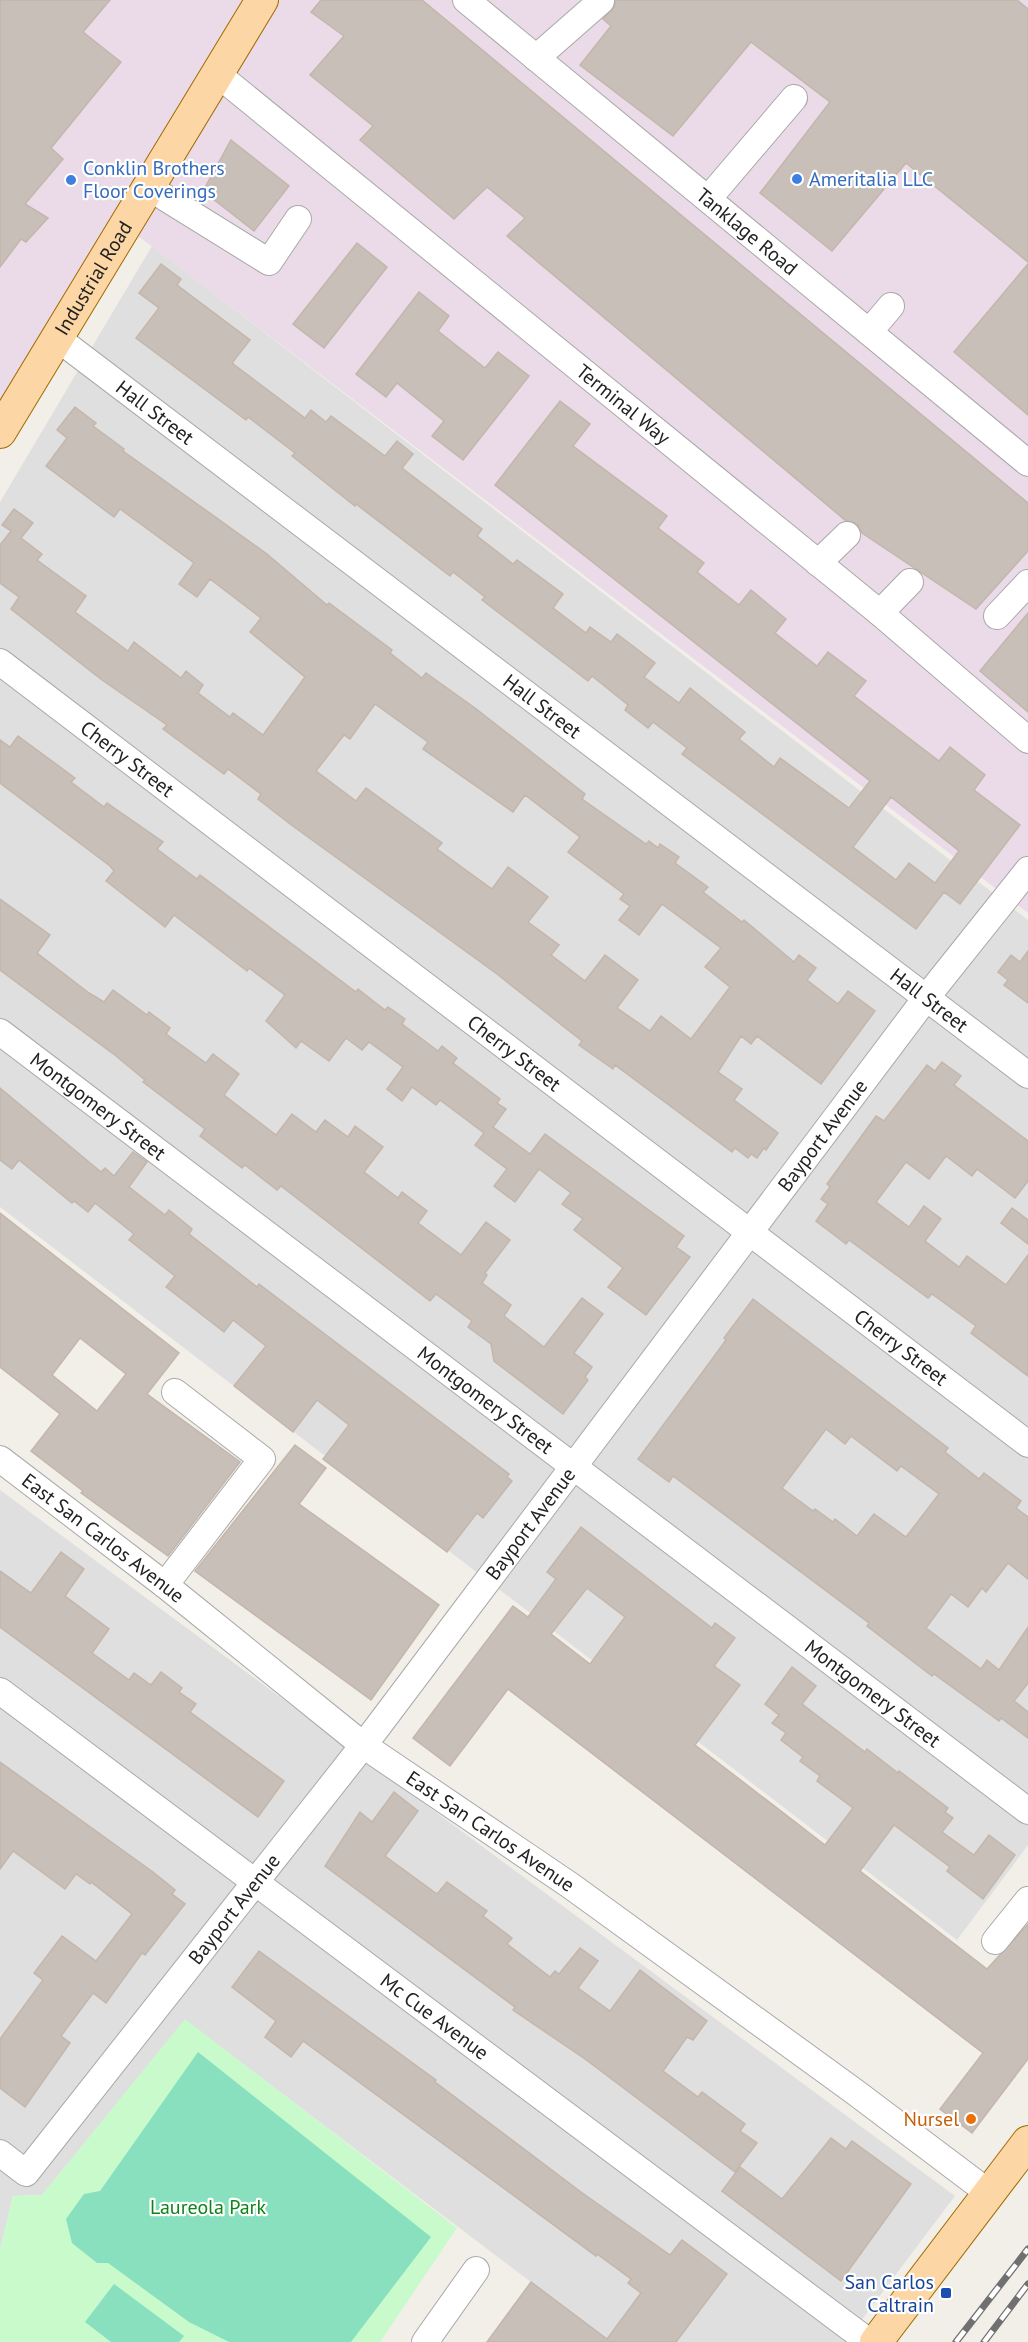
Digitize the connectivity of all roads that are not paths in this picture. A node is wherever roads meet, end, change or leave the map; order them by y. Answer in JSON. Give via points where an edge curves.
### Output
{"nodes":[{"id":1,"x":262,"y":0,"type":"edge"},
{"id":2,"x":601,"y":1,"type":"edge"},
{"id":3,"x":475,"y":3,"type":"edge"},
{"id":4,"x":536,"y":58,"type":"junction"},
{"id":5,"x":216,"y":73,"type":"junction"},
{"id":6,"x":794,"y":98,"type":"dead end"},
{"id":7,"x":148,"y":187,"type":"junction"},
{"id":8,"x":708,"y":199,"type":"junction"},
{"id":9,"x":298,"y":219,"type":"dead end"},
{"id":10,"x":891,"y":306,"type":"dead end"},
{"id":11,"x":869,"y":332,"type":"junction"},
{"id":12,"x":57,"y":338,"type":"junction"},
{"id":13,"x":0,"y":432,"type":"edge"},
{"id":14,"x":1028,"y":462,"type":"edge"},
{"id":15,"x":847,"y":535,"type":"dead end"},
{"id":16,"x":818,"y":563,"type":"junction"},
{"id":17,"x":910,"y":582,"type":"dead end"},
{"id":18,"x":1028,"y":583,"type":"edge"},
{"id":19,"x":880,"y":614,"type":"junction"},
{"id":20,"x":996,"y":616,"type":"dead end"},
{"id":21,"x":0,"y":662,"type":"edge"},
{"id":22,"x":1028,"y":741,"type":"edge"},
{"id":23,"x":1028,"y":870,"type":"edge"},
{"id":24,"x":926,"y":998,"type":"junction"},
{"id":25,"x":0,"y":1032,"type":"edge"},
{"id":26,"x":1028,"y":1075,"type":"edge"},
{"id":27,"x":750,"y":1234,"type":"junction"},
{"id":28,"x":176,"y":1392,"type":"dead end"},
{"id":29,"x":1028,"y":1444,"type":"edge"},
{"id":30,"x":0,"y":1459,"type":"edge"},
{"id":31,"x":574,"y":1467,"type":"junction"},
{"id":32,"x":165,"y":1585,"type":"junction"},
{"id":33,"x":0,"y":1691,"type":"edge"},
{"id":34,"x":363,"y":1745,"type":"junction"},
{"id":35,"x":1028,"y":1811,"type":"edge"},
{"id":36,"x":254,"y":1884,"type":"junction"},
{"id":37,"x":1028,"y":1900,"type":"edge"},
{"id":38,"x":995,"y":1941,"type":"dead end"},
{"id":39,"x":1028,"y":2142,"type":"edge"},
{"id":40,"x":0,"y":2154,"type":"edge"},
{"id":41,"x":989,"y":2193,"type":"junction"},
{"id":42,"x":476,"y":2270,"type":"dead end"},
{"id":43,"x":425,"y":2342,"type":"edge"},
{"id":44,"x":869,"y":2342,"type":"edge"},
{"id":45,"x":876,"y":2342,"type":"edge"}],
"edges":[{"from":1,"to":5,"type":"main road","name":"Industrial Road"},
{"from":2,"to":4,"type":"street"},
{"from":3,"to":4,"type":"street","name":"Tanklage Road"},
{"from":4,"to":8,"type":"street","name":"Tanklage Road"},
{"from":5,"to":7,"type":"main road","name":"Industrial Road"},
{"from":5,"to":16,"type":"street","name":"Terminal Way"},
{"from":6,"to":8,"type":"street"},
{"from":7,"to":9,"type":"street","via":[[269,262]]},
{"from":7,"to":12,"type":"main road","name":"Industrial Road"},
{"from":8,"to":11,"type":"street","name":"Tanklage Road"},
{"from":10,"to":11,"type":"street"},
{"from":11,"to":14,"type":"street","name":"Tanklage Road"},
{"from":12,"to":13,"type":"main road","name":"Industrial Road"},
{"from":12,"to":24,"type":"street","name":"Hall Street"},
{"from":15,"to":16,"type":"street"},
{"from":16,"to":19,"type":"street","name":"Terminal Way"},
{"from":17,"to":19,"type":"street"},
{"from":18,"to":20,"type":"street"},
{"from":19,"to":22,"type":"street","name":"Terminal Way"},
{"from":21,"to":27,"type":"street","name":"Cherry Street"},
{"from":23,"to":24,"type":"street","name":"Bayport Avenue"},
{"from":24,"to":26,"type":"street","name":"Hall Street"},
{"from":24,"to":27,"type":"street","name":"Bayport Avenue"},
{"from":25,"to":31,"type":"street","name":"Montgomery Street"},
{"from":27,"to":29,"type":"street","name":"Cherry Street"},
{"from":27,"to":31,"type":"street","name":"Bayport Avenue"},
{"from":28,"to":32,"type":"street","via":[[262,1460]]},
{"from":30,"to":32,"type":"street","name":"East San Carlos Avenue"},
{"from":31,"to":34,"type":"street","name":"Bayport Avenue"},
{"from":31,"to":35,"type":"street","name":"Montgomery Street"},
{"from":32,"to":34,"type":"street","name":"East San Carlos Avenue"},
{"from":33,"to":36,"type":"street","name":"Mc Cue Avenue"},
{"from":34,"to":36,"type":"street","name":"Bayport Avenue"},
{"from":34,"to":41,"type":"street","name":"East San Carlos Avenue","via":[[571,1886]]},
{"from":36,"to":40,"type":"street","name":"Bayport Avenue","via":[[26,2173]]},
{"from":36,"to":44,"type":"street","name":"Mc Cue Avenue"},
{"from":37,"to":38,"type":"street"},
{"from":39,"to":41,"type":"main road"},
{"from":41,"to":45,"type":"main road"},
{"from":42,"to":43,"type":"street"}]}
